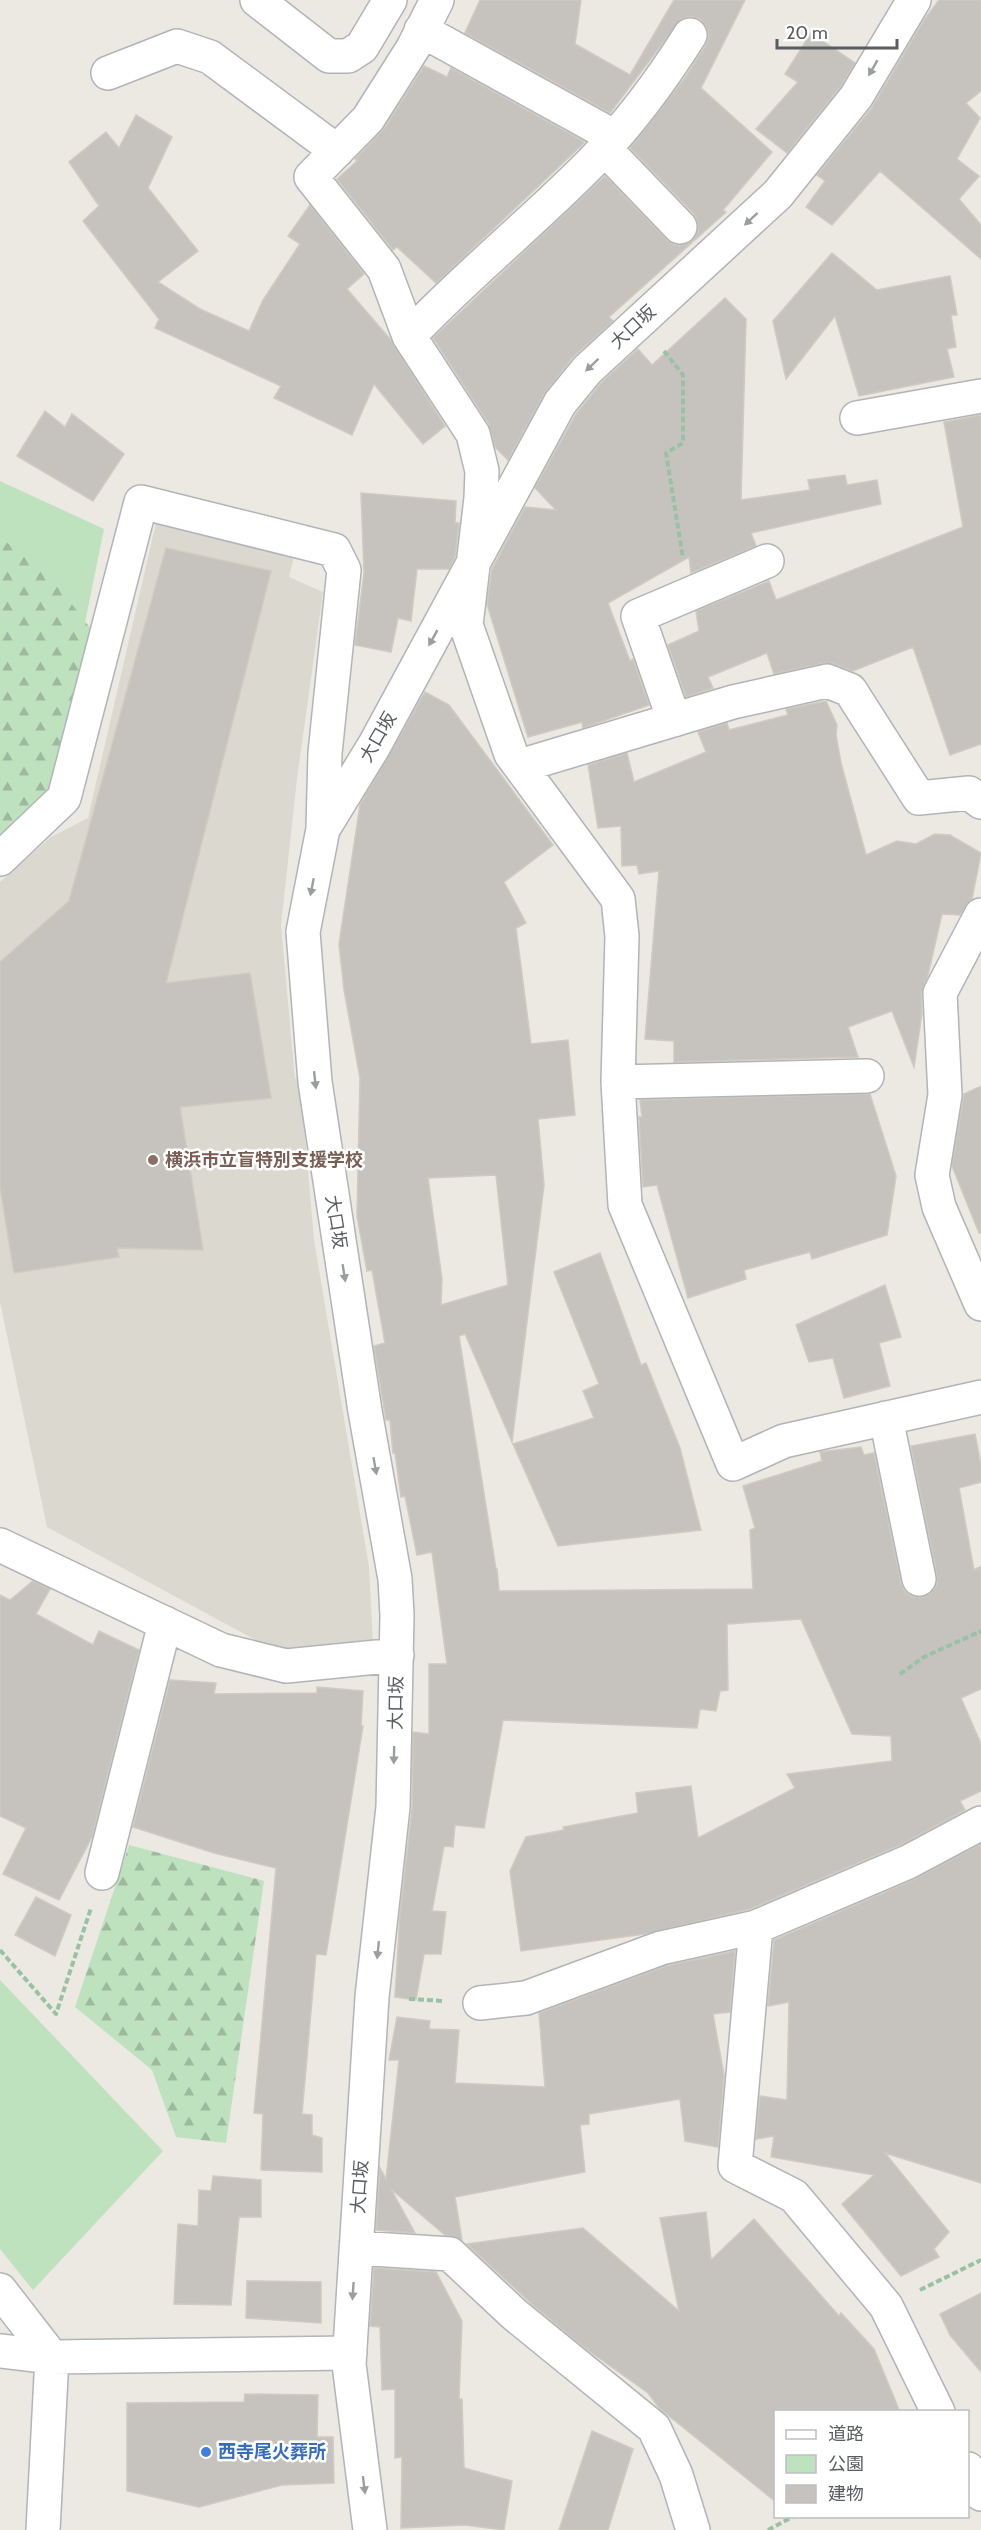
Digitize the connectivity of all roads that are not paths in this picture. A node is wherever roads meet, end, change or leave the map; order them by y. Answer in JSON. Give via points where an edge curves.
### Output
{"nodes":[{"id":1,"x":258,"y":0,"type":"edge"},
{"id":2,"x":390,"y":0,"type":"edge"},
{"id":3,"x":437,"y":0,"type":"edge"},
{"id":4,"x":914,"y":0,"type":"edge"},
{"id":5,"x":422,"y":30,"type":"junction"},
{"id":6,"x":690,"y":34,"type":"dead end"},
{"id":7,"x":108,"y":73,"type":"dead end"},
{"id":8,"x":608,"y":142,"type":"junction"},
{"id":9,"x":337,"y":151,"type":"junction"},
{"id":10,"x":680,"y":227,"type":"dead end"},
{"id":11,"x":409,"y":336,"type":"junction"},
{"id":12,"x":981,"y":396,"type":"edge"},
{"id":13,"x":857,"y":418,"type":"dead end"},
{"id":14,"x":767,"y":561,"type":"dead end"},
{"id":15,"x":471,"y":568,"type":"junction"},
{"id":16,"x":674,"y":720,"type":"junction"},
{"id":17,"x":520,"y":766,"type":"junction"},
{"id":18,"x":981,"y":802,"type":"edge"},
{"id":19,"x":323,"y":830,"type":"junction"},
{"id":20,"x":0,"y":859,"type":"edge"},
{"id":21,"x":981,"y":915,"type":"edge"},
{"id":22,"x":867,"y":1076,"type":"dead end"},
{"id":23,"x":618,"y":1082,"type":"junction"},
{"id":24,"x":981,"y":1304,"type":"edge"},
{"id":25,"x":981,"y":1397,"type":"edge"},
{"id":26,"x":886,"y":1418,"type":"junction"},
{"id":27,"x":0,"y":1545,"type":"edge"},
{"id":28,"x":919,"y":1580,"type":"dead end"},
{"id":29,"x":165,"y":1623,"type":"junction"},
{"id":30,"x":397,"y":1655,"type":"junction"},
{"id":31,"x":981,"y":1823,"type":"edge"},
{"id":32,"x":102,"y":1873,"type":"road end"},
{"id":33,"x":756,"y":1927,"type":"junction"},
{"id":34,"x":480,"y":2003,"type":"road end"},
{"id":35,"x":357,"y":2248,"type":"junction"},
{"id":36,"x":0,"y":2290,"type":"edge"},
{"id":37,"x":0,"y":2351,"type":"edge"},
{"id":38,"x":350,"y":2353,"type":"junction"},
{"id":39,"x":52,"y":2357,"type":"junction"},
{"id":40,"x":937,"y":2410,"type":"edge"},
{"id":41,"x":969,"y":2471,"type":"edge"},
{"id":42,"x":981,"y":2494,"type":"edge"},
{"id":43,"x":43,"y":2530,"type":"edge"},
{"id":44,"x":370,"y":2530,"type":"edge"},
{"id":45,"x":693,"y":2530,"type":"edge"}],
"edges":[{"from":1,"to":2,"type":"street","via":[[329,56],[348,56],[362,47]]},
{"from":3,"to":5,"type":"street"},
{"from":4,"to":15,"type":"street","name":"大口坂","one_way":true,"via":[[856,97],[778,194],[586,370],[560,403]]},
{"from":5,"to":8,"type":"street"},
{"from":5,"to":9,"type":"street","via":[[368,119]]},
{"from":6,"to":8,"type":"street","via":[[663,76]]},
{"from":7,"to":9,"type":"street","via":[[177,46],[210,57]]},
{"from":8,"to":10,"type":"street"},
{"from":8,"to":11,"type":"street","via":[[593,161]]},
{"from":9,"to":11,"type":"street","via":[[311,177],[384,269]]},
{"from":11,"to":15,"type":"street","via":[[473,434],[481,480]]},
{"from":12,"to":13,"type":"street"},
{"from":14,"to":16,"type":"street","via":[[638,616]]},
{"from":15,"to":17,"type":"street","via":[[466,625],[511,754]]},
{"from":15,"to":19,"type":"street","name":"大口坂","one_way":true,"via":[[374,746]]},
{"from":16,"to":17,"type":"street"},
{"from":16,"to":18,"type":"street","via":[[827,681],[850,690],[919,798],[969,793]]},
{"from":17,"to":23,"type":"street","via":[[618,899],[622,936]]},
{"from":19,"to":20,"type":"street","via":[[325,753],[344,570],[333,550],[141,502],[64,798]]},
{"from":19,"to":30,"type":"street","name":"大口坂","one_way":true,"via":[[303,932],[315,1082],[395,1579]]},
{"from":21,"to":24,"type":"street","via":[[940,993],[945,1095],[932,1175],[939,1207]]},
{"from":22,"to":23,"type":"street"},
{"from":23,"to":26,"type":"street","via":[[625,1205],[733,1464],[783,1441]]},
{"from":25,"to":26,"type":"street"},
{"from":26,"to":28,"type":"street"},
{"from":27,"to":29,"type":"street"},
{"from":29,"to":30,"type":"street","via":[[221,1650],[286,1666]]},
{"from":29,"to":32,"type":"street"},
{"from":30,"to":35,"type":"street","name":"大口坂","one_way":true,"via":[[393,1807],[372,1997]]},
{"from":31,"to":33,"type":"street","via":[[908,1862]]},
{"from":33,"to":34,"type":"street","via":[[661,1948],[526,1998]]},
{"from":33,"to":40,"type":"street","via":[[735,2166],[794,2196],[886,2306]]},
{"from":35,"to":38,"type":"street","name":"大口坂","one_way":true},
{"from":35,"to":45,"type":"street","via":[[450,2254],[531,2328],[654,2428],[676,2475]]},
{"from":36,"to":39,"type":"street"},
{"from":37,"to":39,"type":"street"},
{"from":38,"to":39,"type":"street"},
{"from":38,"to":44,"type":"street","name":"大口坂","one_way":true},
{"from":39,"to":43,"type":"street"},
{"from":41,"to":42,"type":"street"}]}
